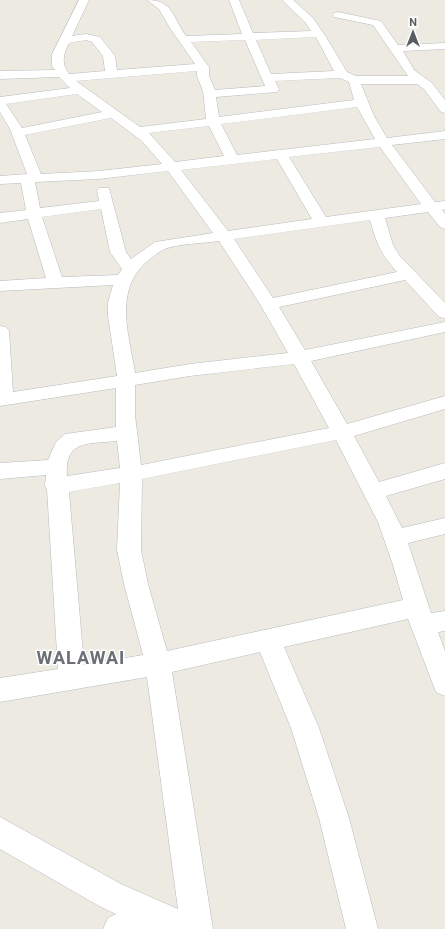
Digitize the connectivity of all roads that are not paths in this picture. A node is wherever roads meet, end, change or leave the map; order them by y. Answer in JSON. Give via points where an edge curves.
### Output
{"nodes":[{"id":1,"x":84,"y":0,"type":"edge"},
{"id":2,"x":152,"y":0,"type":"edge"},
{"id":3,"x":234,"y":0,"type":"edge"},
{"id":4,"x":287,"y":0,"type":"edge"},
{"id":5,"x":309,"y":20,"type":"junction"},
{"id":6,"x":319,"y":34,"type":"junction"},
{"id":7,"x":249,"y":36,"type":"junction"},
{"id":8,"x":184,"y":39,"type":"junction"},
{"id":9,"x":66,"y":40,"type":"junction"},
{"id":10,"x":445,"y":46,"type":"edge"},
{"id":11,"x":395,"y":48,"type":"junction"},
{"id":12,"x":203,"y":67,"type":"junction"},
{"id":13,"x":111,"y":73,"type":"junction"},
{"id":14,"x":342,"y":74,"type":"junction"},
{"id":15,"x":0,"y":75,"type":"edge"},
{"id":16,"x":64,"y":75,"type":"junction"},
{"id":17,"x":267,"y":78,"type":"junction"},
{"id":18,"x":354,"y":80,"type":"junction"},
{"id":19,"x":419,"y":80,"type":"junction"},
{"id":20,"x":79,"y":90,"type":"junction"},
{"id":21,"x":210,"y":95,"type":"junction"},
{"id":22,"x":0,"y":101,"type":"edge"},
{"id":23,"x":362,"y":104,"type":"junction"},
{"id":24,"x":0,"y":105,"type":"edge"},
{"id":25,"x":445,"y":109,"type":"edge"},
{"id":26,"x":112,"y":114,"type":"junction"},
{"id":27,"x":213,"y":121,"type":"junction"},
{"id":28,"x":137,"y":131,"type":"junction"},
{"id":29,"x":17,"y":133,"type":"junction"},
{"id":30,"x":445,"y":135,"type":"edge"},
{"id":31,"x":383,"y":141,"type":"junction"},
{"id":32,"x":280,"y":153,"type":"junction"},
{"id":33,"x":232,"y":158,"type":"junction"},
{"id":34,"x":171,"y":166,"type":"junction"},
{"id":35,"x":99,"y":175,"type":"junction"},
{"id":36,"x":31,"y":178,"type":"junction"},
{"id":37,"x":0,"y":180,"type":"edge"},
{"id":38,"x":108,"y":204,"type":"junction"},
{"id":39,"x":439,"y":206,"type":"edge"},
{"id":40,"x":35,"y":214,"type":"junction"},
{"id":41,"x":376,"y":214,"type":"junction"},
{"id":42,"x":0,"y":218,"type":"edge"},
{"id":43,"x":322,"y":222,"type":"junction"},
{"id":44,"x":445,"y":224,"type":"edge"},
{"id":45,"x":223,"y":235,"type":"junction"},
{"id":46,"x":126,"y":275,"type":"junction"},
{"id":47,"x":407,"y":275,"type":"junction"},
{"id":48,"x":56,"y":282,"type":"junction"},
{"id":49,"x":0,"y":286,"type":"edge"},
{"id":50,"x":269,"y":304,"type":"junction"},
{"id":51,"x":445,"y":313,"type":"edge"},
{"id":52,"x":445,"y":327,"type":"edge"},
{"id":53,"x":0,"y":332,"type":"edge"},
{"id":54,"x":301,"y":357,"type":"junction"},
{"id":55,"x":126,"y":381,"type":"junction"},
{"id":56,"x":2,"y":400,"type":"edge"},
{"id":57,"x":445,"y":402,"type":"edge"},
{"id":58,"x":342,"y":432,"type":"junction"},
{"id":59,"x":127,"y":433,"type":"junction"},
{"id":60,"x":0,"y":471,"type":"edge"},
{"id":61,"x":445,"y":471,"type":"edge"},
{"id":62,"x":130,"y":474,"type":"junction"},
{"id":63,"x":56,"y":476,"type":"junction"},
{"id":64,"x":373,"y":492,"type":"junction"},
{"id":65,"x":445,"y":526,"type":"edge"},
{"id":66,"x":395,"y":538,"type":"junction"},
{"id":67,"x":428,"y":617,"type":"edge"},
{"id":68,"x":268,"y":640,"type":"junction"},
{"id":69,"x":158,"y":664,"type":"junction"},
{"id":70,"x":72,"y":678,"type":"junction"},
{"id":71,"x":445,"y":684,"type":"edge"},
{"id":72,"x":0,"y":690,"type":"edge"},
{"id":73,"x":0,"y":832,"type":"edge"},
{"id":74,"x":151,"y":913,"type":"junction"},
{"id":75,"x":119,"y":929,"type":"edge"},
{"id":76,"x":188,"y":929,"type":"edge"},
{"id":77,"x":197,"y":929,"type":"edge"},
{"id":78,"x":362,"y":929,"type":"edge"}],
"edges":[{"from":1,"to":9,"type":"street"},
{"from":2,"to":8,"type":"street","via":[[163,7]]},
{"from":3,"to":7,"type":"street"},
{"from":4,"to":5,"type":"street"},
{"from":5,"to":6,"type":"street"},
{"from":5,"to":11,"type":"street","via":[[332,15],[376,22]]},
{"from":6,"to":7,"type":"street"},
{"from":6,"to":14,"type":"street"},
{"from":7,"to":8,"type":"street"},
{"from":7,"to":17,"type":"street"},
{"from":8,"to":12,"type":"street"},
{"from":9,"to":13,"type":"street","via":[[86,37],[96,39],[109,56]]},
{"from":9,"to":16,"type":"street","via":[[57,60]]},
{"from":10,"to":11,"type":"street"},
{"from":11,"to":19,"type":"street","via":[[409,72]]},
{"from":12,"to":13,"type":"street"},
{"from":12,"to":21,"type":"street","via":[[203,76]]},
{"from":13,"to":16,"type":"street"},
{"from":14,"to":17,"type":"street"},
{"from":14,"to":18,"type":"street"},
{"from":15,"to":16,"type":"street"},
{"from":16,"to":20,"type":"street"},
{"from":17,"to":21,"type":"street","via":[[273,89]]},
{"from":18,"to":19,"type":"street"},
{"from":18,"to":23,"type":"street"},
{"from":19,"to":25,"type":"street","via":[[428,86]]},
{"from":20,"to":22,"type":"street"},
{"from":20,"to":26,"type":"street"},
{"from":21,"to":27,"type":"street"},
{"from":23,"to":27,"type":"street"},
{"from":23,"to":31,"type":"street"},
{"from":24,"to":29,"type":"street","via":[[6,111]]},
{"from":26,"to":28,"type":"street"},
{"from":26,"to":29,"type":"street"},
{"from":27,"to":28,"type":"street"},
{"from":27,"to":33,"type":"street"},
{"from":28,"to":34,"type":"street","via":[[147,138]]},
{"from":29,"to":36,"type":"street"},
{"from":30,"to":31,"type":"street"},
{"from":31,"to":32,"type":"street"},
{"from":31,"to":39,"type":"street"},
{"from":32,"to":33,"type":"street"},
{"from":32,"to":43,"type":"street"},
{"from":33,"to":34,"type":"street"},
{"from":34,"to":35,"type":"street"},
{"from":34,"to":45,"type":"street"},
{"from":35,"to":36,"type":"street"},
{"from":35,"to":38,"type":"street"},
{"from":36,"to":37,"type":"street"},
{"from":36,"to":40,"type":"street"},
{"from":38,"to":40,"type":"street"},
{"from":38,"to":46,"type":"street","via":[[118,252]]},
{"from":39,"to":41,"type":"street"},
{"from":39,"to":44,"type":"street"},
{"from":40,"to":42,"type":"street"},
{"from":40,"to":48,"type":"street"},
{"from":41,"to":43,"type":"street"},
{"from":41,"to":47,"type":"street","via":[[386,245]]},
{"from":43,"to":45,"type":"street"},
{"from":45,"to":46,"type":"street","via":[[160,245],[144,256]]},
{"from":45,"to":50,"type":"street"},
{"from":46,"to":48,"type":"street"},
{"from":46,"to":55,"type":"street","via":[[117,303],[117,316],[125,358]]},
{"from":47,"to":50,"type":"street"},
{"from":47,"to":51,"type":"street"},
{"from":48,"to":49,"type":"street"},
{"from":50,"to":54,"type":"street"},
{"from":52,"to":54,"type":"street"},
{"from":53,"to":56,"type":"street"},
{"from":54,"to":55,"type":"street","via":[[190,370]]},
{"from":54,"to":58,"type":"street"},
{"from":55,"to":56,"type":"street"},
{"from":55,"to":59,"type":"street"},
{"from":57,"to":58,"type":"street"},
{"from":58,"to":62,"type":"street"},
{"from":58,"to":64,"type":"street"},
{"from":59,"to":62,"type":"street"},
{"from":59,"to":63,"type":"street","via":[[72,439],[63,446]]},
{"from":60,"to":63,"type":"street"},
{"from":61,"to":64,"type":"street"},
{"from":62,"to":63,"type":"street"},
{"from":62,"to":69,"type":"street","via":[[129,550]]},
{"from":63,"to":70,"type":"street"},
{"from":64,"to":66,"type":"street"},
{"from":65,"to":66,"type":"street"},
{"from":66,"to":67,"type":"street"},
{"from":67,"to":68,"type":"street"},
{"from":67,"to":71,"type":"street"},
{"from":68,"to":69,"type":"street"},
{"from":68,"to":78,"type":"street","via":[[305,728],[334,818]]},
{"from":69,"to":70,"type":"street"},
{"from":69,"to":77,"type":"street"},
{"from":70,"to":72,"type":"street"},
{"from":73,"to":74,"type":"street","via":[[110,895]]},
{"from":74,"to":75,"type":"street"},
{"from":74,"to":76,"type":"street"}]}
